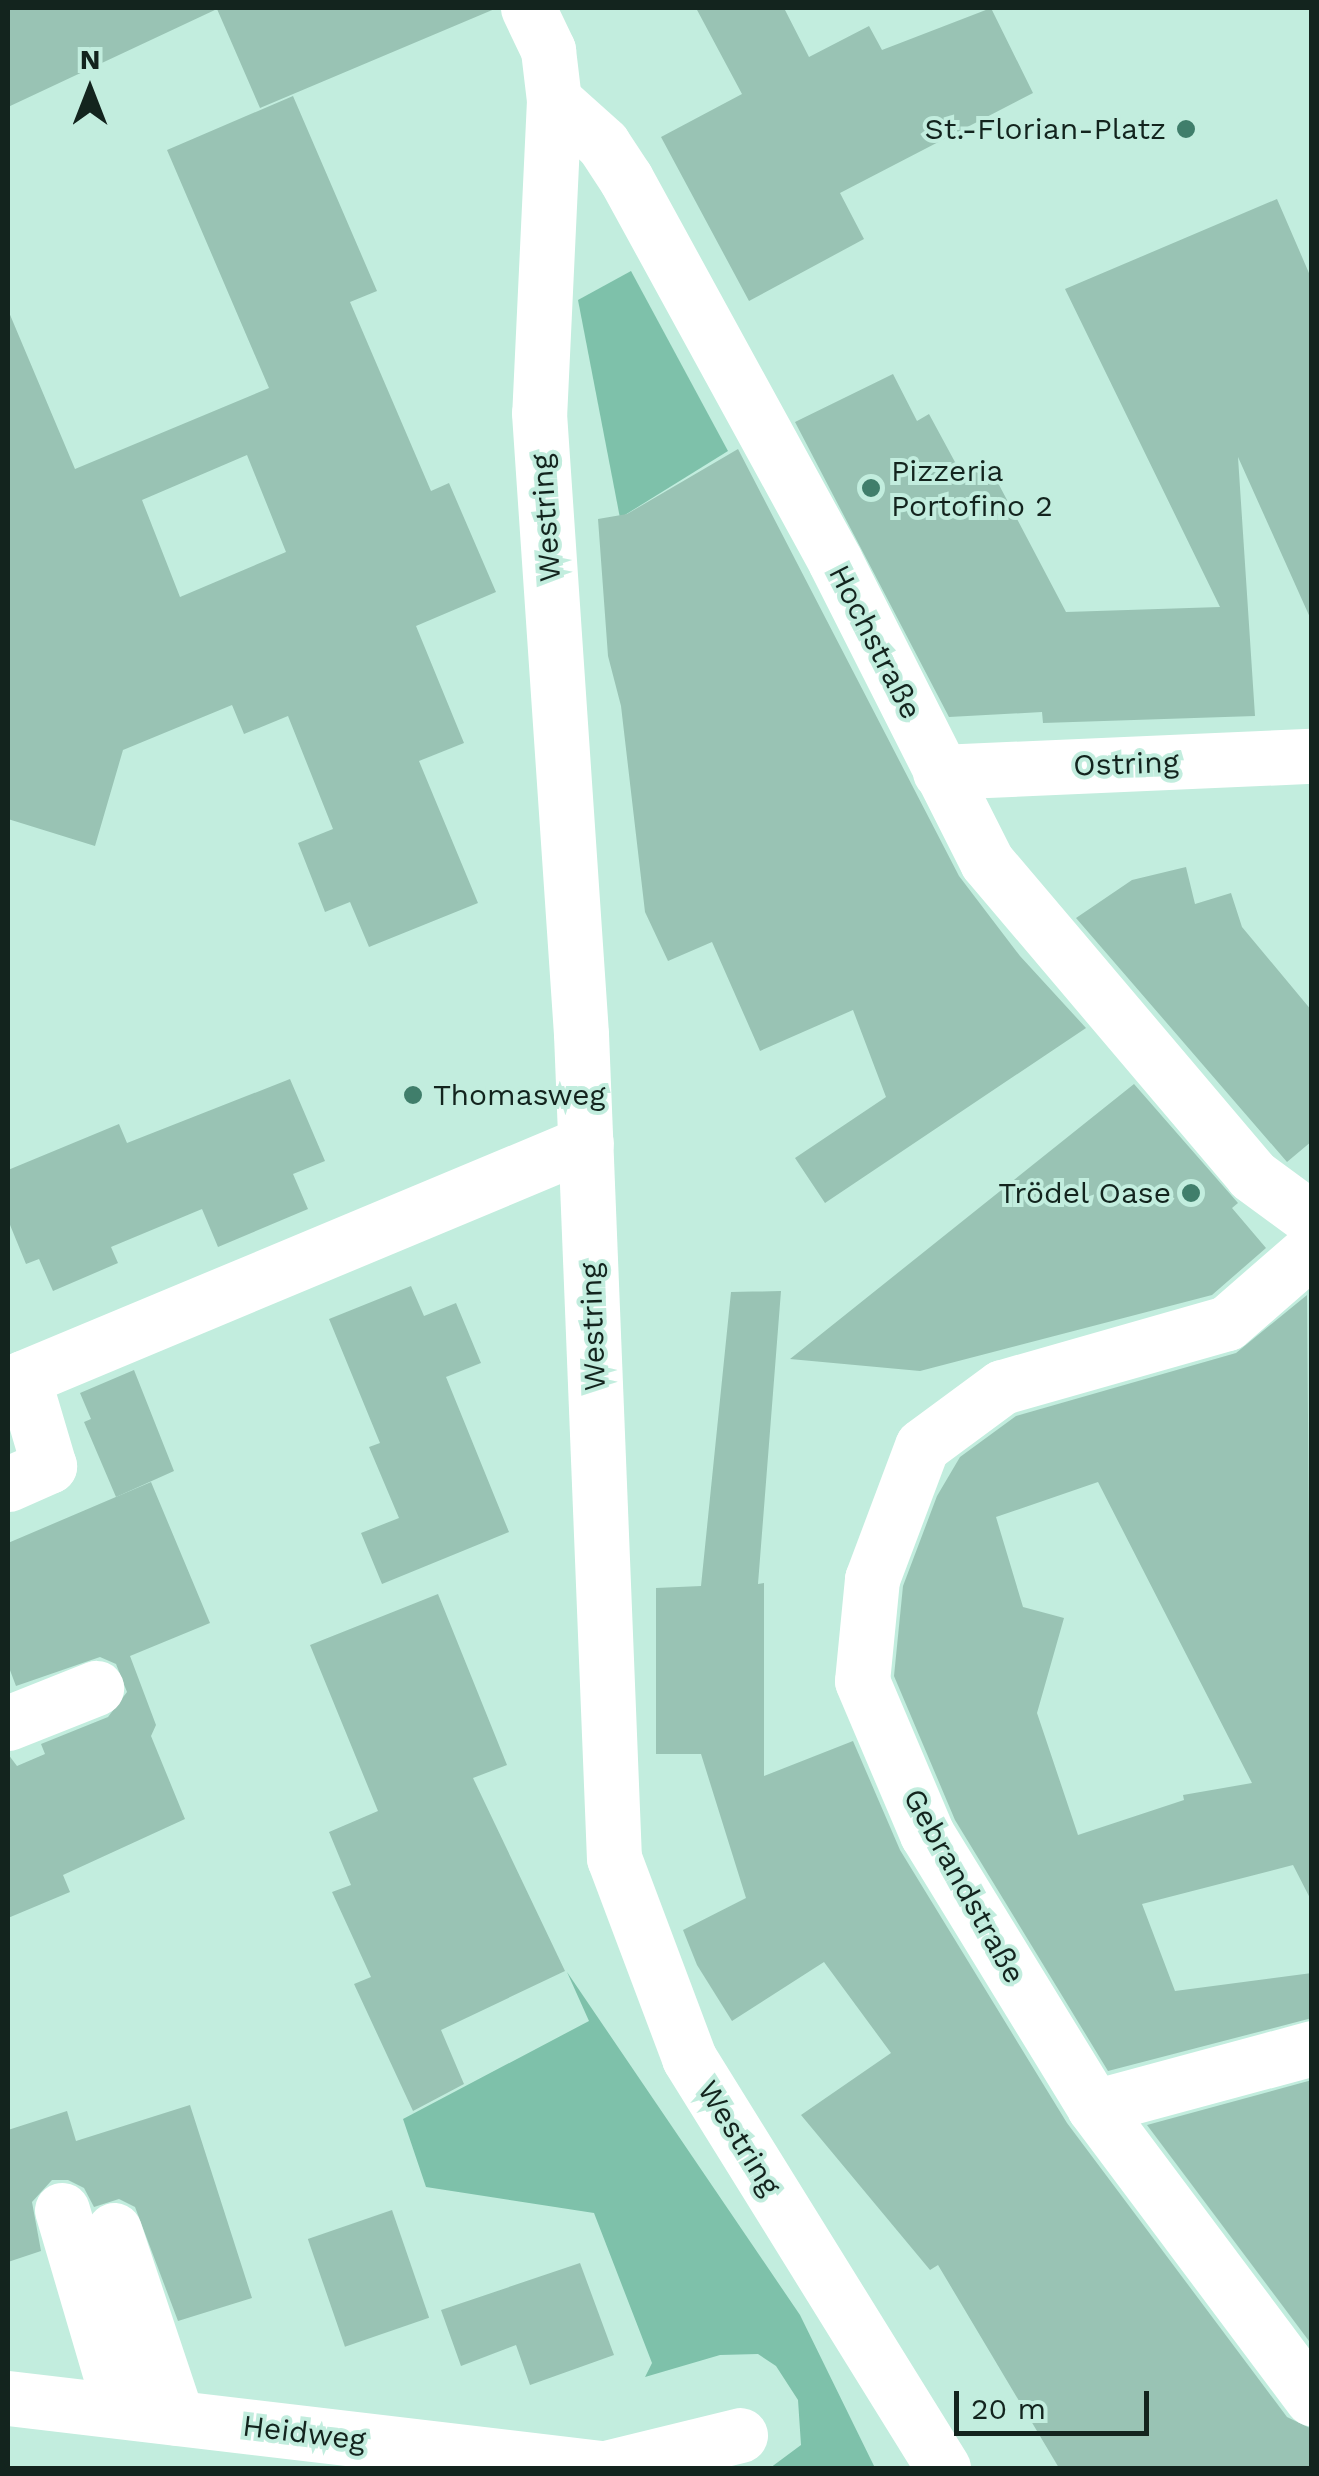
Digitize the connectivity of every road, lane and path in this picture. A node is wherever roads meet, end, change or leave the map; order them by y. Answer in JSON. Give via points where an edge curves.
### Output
{"nodes":[{"id":1,"x":528,"y":8,"type":"edge"},
{"id":2,"x":554,"y":100,"type":"junction"},
{"id":3,"x":1312,"y":756,"type":"edge"},
{"id":4,"x":940,"y":772,"type":"junction"},
{"id":5,"x":586,"y":1143,"type":"junction"},
{"id":6,"x":1312,"y":1219,"type":"edge"},
{"id":7,"x":1312,"y":1249,"type":"edge"},
{"id":8,"x":8,"y":1484,"type":"edge"},
{"id":9,"x":96,"y":1688,"type":"dead end"},
{"id":10,"x":8,"y":1723,"type":"edge"},
{"id":11,"x":1312,"y":2048,"type":"edge"},
{"id":12,"x":1094,"y":2107,"type":"junction"},
{"id":13,"x":62,"y":2210,"type":"dead end"},
{"id":14,"x":114,"y":2230,"type":"dead end"},
{"id":15,"x":8,"y":2398,"type":"edge"},
{"id":16,"x":1312,"y":2398,"type":"edge"},
{"id":17,"x":121,"y":2411,"type":"junction"},
{"id":18,"x":178,"y":2418,"type":"junction"},
{"id":19,"x":740,"y":2435,"type":"dead end"},
{"id":20,"x":603,"y":2468,"type":"edge"},
{"id":21,"x":944,"y":2468,"type":"edge"}],
"edges":[{"from":1,"to":2,"type":"street","via":[[548,50]]},
{"from":2,"to":4,"type":"street","name":"Hochstraße","via":[[603,144],[626,178],[835,561]]},
{"from":2,"to":5,"type":"street","name":"Westring","via":[[539,414]]},
{"from":3,"to":4,"type":"street","name":"Ostring"},
{"from":4,"to":6,"type":"street","name":"Hochstraße","via":[[986,862],[1252,1175]]},
{"from":5,"to":8,"type":"street","via":[[24,1378],[48,1466]]},
{"from":5,"to":21,"type":"street","name":"Westring","via":[[614,1858],[689,2058]]},
{"from":7,"to":12,"type":"street","name":"Gebrandstraße","via":[[1227,1323],[1002,1387],[922,1446],[872,1579],[862,1681],[927,1834]]},
{"from":9,"to":10,"type":"street"},
{"from":11,"to":12,"type":"street"},
{"from":12,"to":16,"type":"street","name":"Gebrandstraße"},
{"from":13,"to":17,"type":"street"},
{"from":14,"to":18,"type":"street"},
{"from":15,"to":17,"type":"street","name":"Heidweg"},
{"from":17,"to":18,"type":"street","name":"Heidweg"},
{"from":18,"to":20,"type":"street","name":"Heidweg"},
{"from":19,"to":20,"type":"street","name":"Heidweg"}]}
